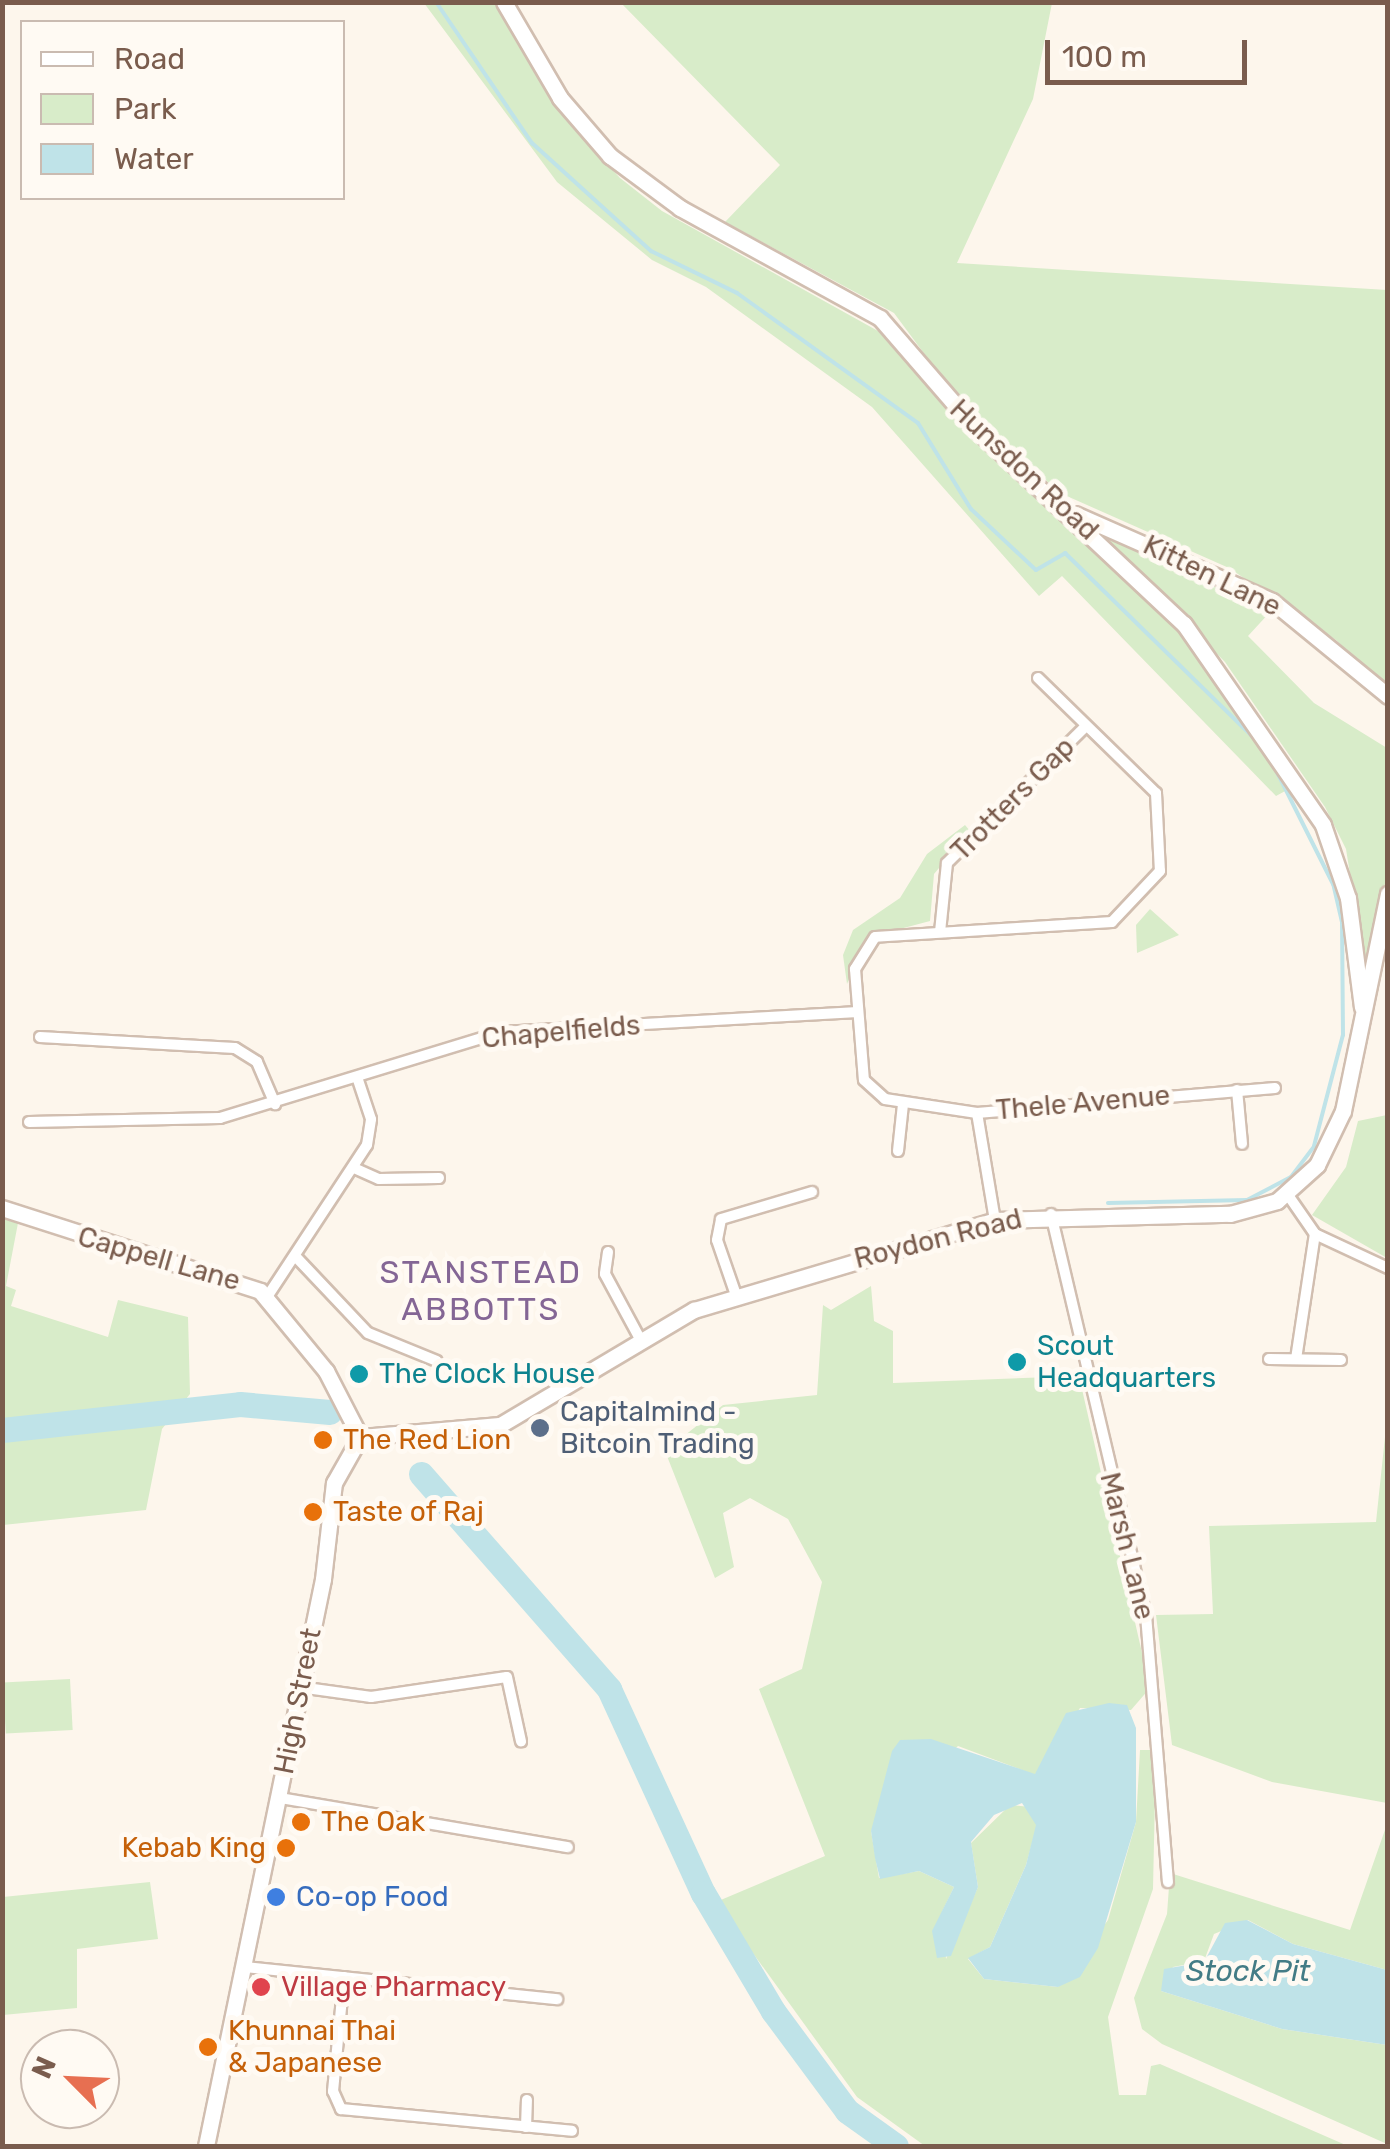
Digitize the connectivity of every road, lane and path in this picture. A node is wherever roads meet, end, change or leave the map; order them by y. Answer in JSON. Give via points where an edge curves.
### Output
{"nodes":[{"id":1,"x":504,"y":2,"type":"edge"},
{"id":2,"x":1071,"y":512,"type":"junction"},
{"id":3,"x":1038,"y":678,"type":"dead end"},
{"id":4,"x":1388,"y":696,"type":"edge"},
{"id":5,"x":1086,"y":726,"type":"junction"},
{"id":6,"x":1388,"y":894,"type":"edge"},
{"id":7,"x":940,"y":932,"type":"junction"},
{"id":8,"x":1362,"y":1007,"type":"junction"},
{"id":9,"x":857,"y":1012,"type":"junction"},
{"id":10,"x":40,"y":1037,"type":"dead end"},
{"id":11,"x":357,"y":1077,"type":"junction"},
{"id":12,"x":1275,"y":1088,"type":"dead end"},
{"id":13,"x":1238,"y":1090,"type":"junction"},
{"id":14,"x":275,"y":1104,"type":"junction"},
{"id":15,"x":903,"y":1104,"type":"junction"},
{"id":16,"x":977,"y":1112,"type":"junction"},
{"id":17,"x":28,"y":1122,"type":"dead end"},
{"id":18,"x":1242,"y":1144,"type":"dead end"},
{"id":19,"x":898,"y":1151,"type":"dead end"},
{"id":20,"x":354,"y":1168,"type":"junction"},
{"id":21,"x":440,"y":1178,"type":"dead end"},
{"id":22,"x":812,"y":1192,"type":"dead end"},
{"id":23,"x":1288,"y":1195,"type":"junction"},
{"id":24,"x":2,"y":1208,"type":"edge"},
{"id":25,"x":1051,"y":1214,"type":"junction"},
{"id":26,"x":996,"y":1220,"type":"junction"},
{"id":27,"x":1315,"y":1234,"type":"junction"},
{"id":28,"x":608,"y":1252,"type":"dead end"},
{"id":29,"x":298,"y":1258,"type":"junction"},
{"id":30,"x":1388,"y":1268,"type":"edge"},
{"id":31,"x":736,"y":1295,"type":"junction"},
{"id":32,"x":267,"y":1297,"type":"junction"},
{"id":33,"x":640,"y":1337,"type":"junction"},
{"id":34,"x":1269,"y":1358,"type":"dead end"},
{"id":35,"x":1296,"y":1359,"type":"junction"},
{"id":36,"x":1341,"y":1360,"type":"dead end"},
{"id":37,"x":437,"y":1362,"type":"dead end"},
{"id":38,"x":360,"y":1437,"type":"junction"},
{"id":39,"x":299,"y":1688,"type":"junction"},
{"id":40,"x":521,"y":1741,"type":"dead end"},
{"id":41,"x":280,"y":1798,"type":"junction"},
{"id":42,"x":568,"y":1847,"type":"dead end"},
{"id":43,"x":1168,"y":1882,"type":"dead end"},
{"id":44,"x":245,"y":1967,"type":"junction"},
{"id":45,"x":344,"y":1977,"type":"junction"},
{"id":46,"x":557,"y":2000,"type":"dead end"},
{"id":47,"x":527,"y":2100,"type":"dead end"},
{"id":48,"x":526,"y":2127,"type":"junction"},
{"id":49,"x":572,"y":2131,"type":"dead end"},
{"id":50,"x":206,"y":2146,"type":"edge"}],
"edges":[{"from":1,"to":2,"type":"main road","name":"Hunsdon Road","via":[[560,98],[610,156],[680,208],[880,318],[976,428]]},
{"from":2,"to":4,"type":"main road","name":"Kitten Lane","via":[[1272,601]]},
{"from":2,"to":8,"type":"main road","name":"Hunsdon Road","via":[[1226,674],[1323,825],[1348,898]]},
{"from":3,"to":5,"type":"street"},
{"from":5,"to":7,"type":"street","name":"Trotters Gap","via":[[947,862]]},
{"from":5,"to":7,"type":"street","via":[[1156,793],[1162,858],[1148,891],[1112,922]]},
{"from":6,"to":8,"type":"main road"},
{"from":7,"to":9,"type":"street","via":[[870,942],[855,968]]},
{"from":8,"to":23,"type":"main road","via":[[1335,1132]]},
{"from":9,"to":11,"type":"street","name":"Chapelfields","via":[[502,1032]]},
{"from":9,"to":15,"type":"street","via":[[864,1080]]},
{"from":10,"to":14,"type":"street","via":[[235,1048],[263,1070]]},
{"from":11,"to":14,"type":"street","name":"Chapelfields"},
{"from":11,"to":20,"type":"street","via":[[371,1128]]},
{"from":12,"to":13,"type":"street","name":"Thele Avenue"},
{"from":13,"to":16,"type":"street","name":"Thele Avenue"},
{"from":13,"to":18,"type":"street"},
{"from":14,"to":17,"type":"street","name":"Chapelfields","via":[[167,1126]]},
{"from":15,"to":16,"type":"street"},
{"from":15,"to":19,"type":"street"},
{"from":16,"to":26,"type":"street","name":"Thele Avenue"},
{"from":20,"to":21,"type":"street","via":[[379,1180]]},
{"from":20,"to":29,"type":"street"},
{"from":22,"to":31,"type":"street","via":[[721,1219],[718,1240]]},
{"from":23,"to":25,"type":"main road","name":"Roydon Road","via":[[1230,1214]]},
{"from":23,"to":27,"type":"street"},
{"from":24,"to":32,"type":"main road","name":"Cappell Lane"},
{"from":25,"to":26,"type":"main road","name":"Roydon Road"},
{"from":25,"to":43,"type":"street","name":"Marsh Lane","via":[[1146,1615]]},
{"from":26,"to":31,"type":"main road","name":"Roydon Road"},
{"from":27,"to":30,"type":"street"},
{"from":27,"to":35,"type":"street"},
{"from":28,"to":33,"type":"street","via":[[605,1274]]},
{"from":29,"to":32,"type":"street"},
{"from":29,"to":37,"type":"street","via":[[368,1333]]},
{"from":31,"to":33,"type":"main road","name":"Roydon Road"},
{"from":32,"to":38,"type":"main road","name":"Cappell Lane","via":[[326,1371]]},
{"from":33,"to":38,"type":"main road","name":"Roydon Road","via":[[500,1425]]},
{"from":34,"to":35,"type":"street"},
{"from":35,"to":36,"type":"street"},
{"from":38,"to":39,"type":"main road","name":"High Street","via":[[334,1484]]},
{"from":39,"to":40,"type":"street","via":[[371,1697],[507,1678]]},
{"from":39,"to":41,"type":"main road","name":"High Street"},
{"from":41,"to":42,"type":"street"},
{"from":41,"to":44,"type":"main road","name":"High Street"},
{"from":44,"to":45,"type":"street"},
{"from":44,"to":50,"type":"main road","name":"High Street"},
{"from":45,"to":46,"type":"street"},
{"from":45,"to":48,"type":"street","via":[[333,2091],[341,2109]]},
{"from":47,"to":48,"type":"street"},
{"from":48,"to":49,"type":"street"}]}
